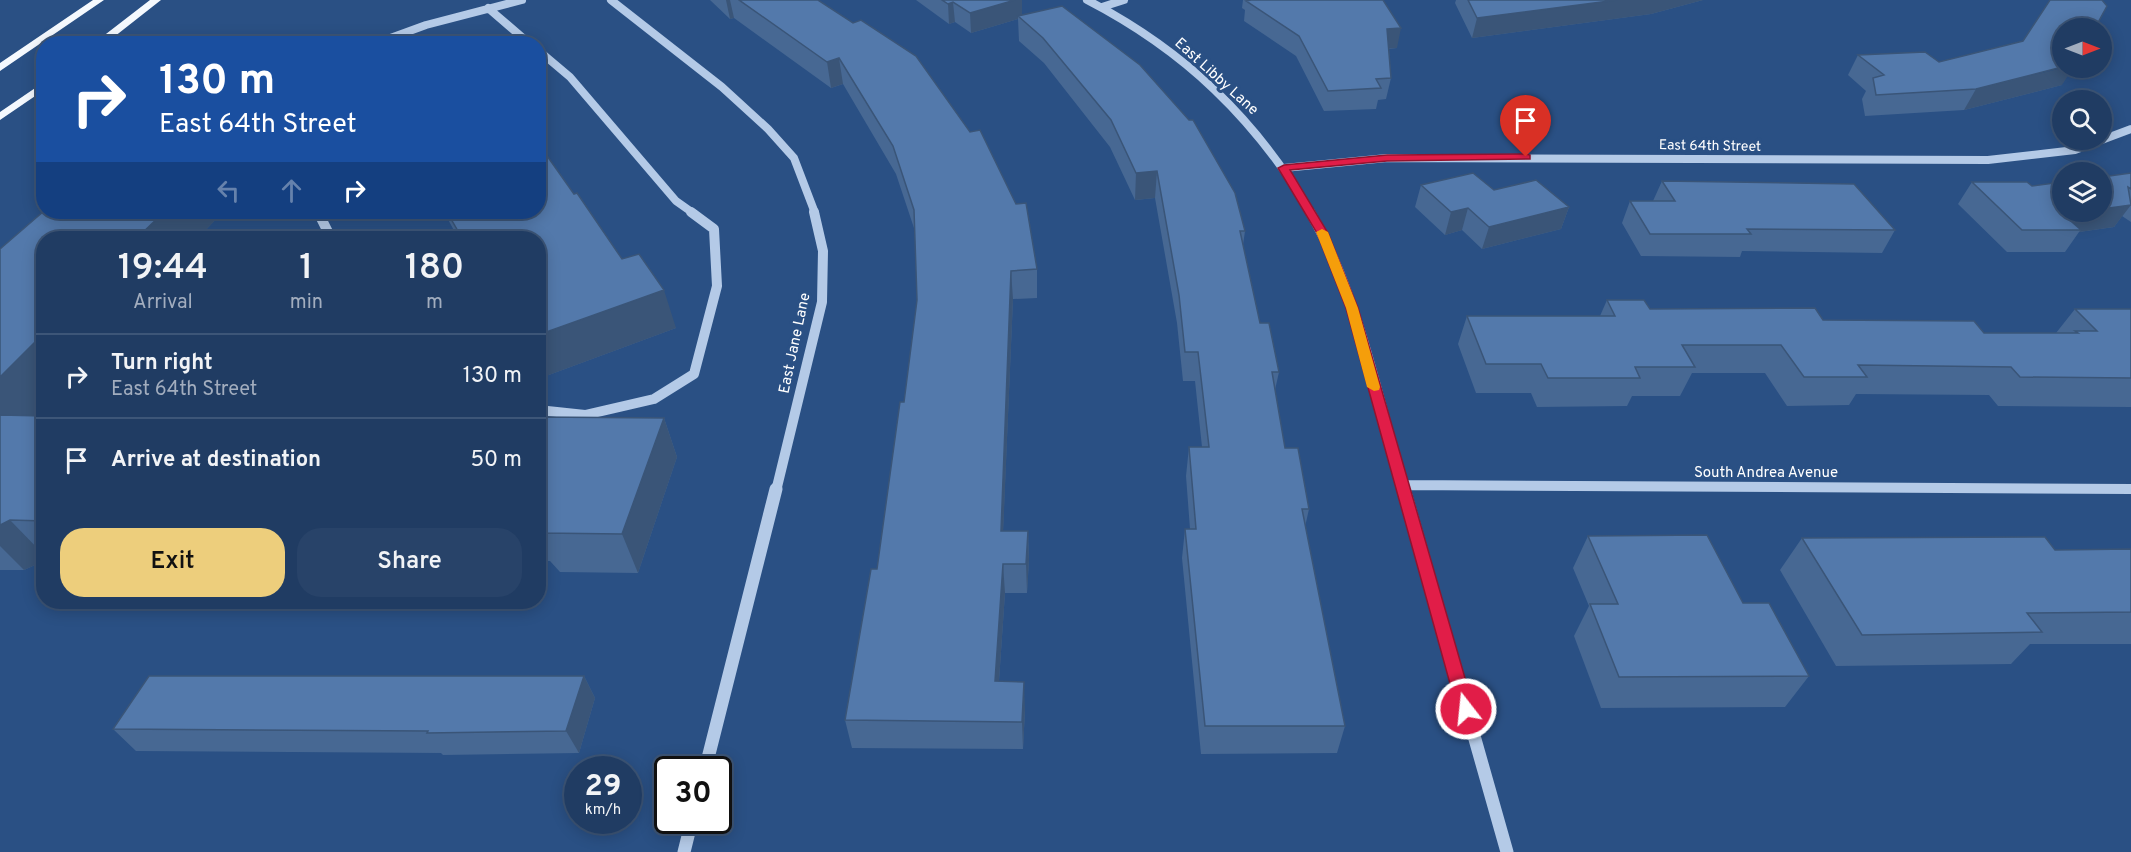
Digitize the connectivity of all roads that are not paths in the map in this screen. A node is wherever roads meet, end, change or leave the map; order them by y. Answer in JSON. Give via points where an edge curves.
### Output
{"nodes":[{"id":1,"x":99,"y":0,"type":"edge"},
{"id":2,"x":156,"y":0,"type":"edge"},
{"id":3,"x":522,"y":0,"type":"edge"},
{"id":4,"x":611,"y":0,"type":"edge"},
{"id":5,"x":1087,"y":0,"type":"edge"},
{"id":6,"x":1124,"y":0,"type":"edge"},
{"id":7,"x":1102,"y":7,"type":"junction"},
{"id":8,"x":489,"y":8,"type":"junction"},
{"id":9,"x":47,"y":36,"type":"edge"},
{"id":10,"x":109,"y":36,"type":"edge"},
{"id":11,"x":402,"y":36,"type":"edge"},
{"id":12,"x":521,"y":36,"type":"edge"},
{"id":13,"x":36,"y":43,"type":"edge"},
{"id":14,"x":546,"y":57,"type":"edge"},
{"id":15,"x":0,"y":68,"type":"edge"},
{"id":16,"x":36,"y":91,"type":"edge"},
{"id":17,"x":0,"y":117,"type":"edge"},
{"id":18,"x":2131,"y":129,"type":"edge"},
{"id":19,"x":1284,"y":168,"type":"junction"},
{"id":20,"x":546,"y":411,"type":"edge"},
{"id":21,"x":1401,"y":485,"type":"junction"},
{"id":22,"x":2131,"y":489,"type":"edge"},
{"id":23,"x":709,"y":756,"type":"edge"},
{"id":24,"x":688,"y":834,"type":"edge"},
{"id":25,"x":684,"y":852,"type":"edge"},
{"id":26,"x":1507,"y":852,"type":"edge"}],
"edges":[{"from":1,"to":9,"type":"main road"},
{"from":2,"to":10,"type":"main road"},
{"from":3,"to":8,"type":"street"},
{"from":4,"to":23,"type":"street","name":"East Jane Lane","via":[[722,87],[794,158],[812,201],[823,251],[822,302],[809,360]]},
{"from":5,"to":7,"type":"street","name":"East Libby Lane"},
{"from":6,"to":7,"type":"street"},
{"from":7,"to":19,"type":"street","name":"East Libby Lane","via":[[1149,36],[1202,79],[1246,120]]},
{"from":8,"to":11,"type":"street","via":[[426,25]]},
{"from":8,"to":12,"type":"street"},
{"from":13,"to":15,"type":"main road"},
{"from":14,"to":20,"type":"street","via":[[570,77],[676,201],[714,229],[717,286],[694,374],[654,399],[585,415]]},
{"from":16,"to":17,"type":"main road"},
{"from":18,"to":19,"type":"street","name":"East 64th Street","via":[[2075,150],[1988,160],[1549,156],[1399,158]]},
{"from":19,"to":21,"type":"street","name":"East Libby Lane","via":[[1322,233],[1352,308]]},
{"from":21,"to":22,"type":"street","name":"South Andrea Avenue"},
{"from":21,"to":26,"type":"street","name":"East Libby Lane"},
{"from":24,"to":25,"type":"street"}]}
